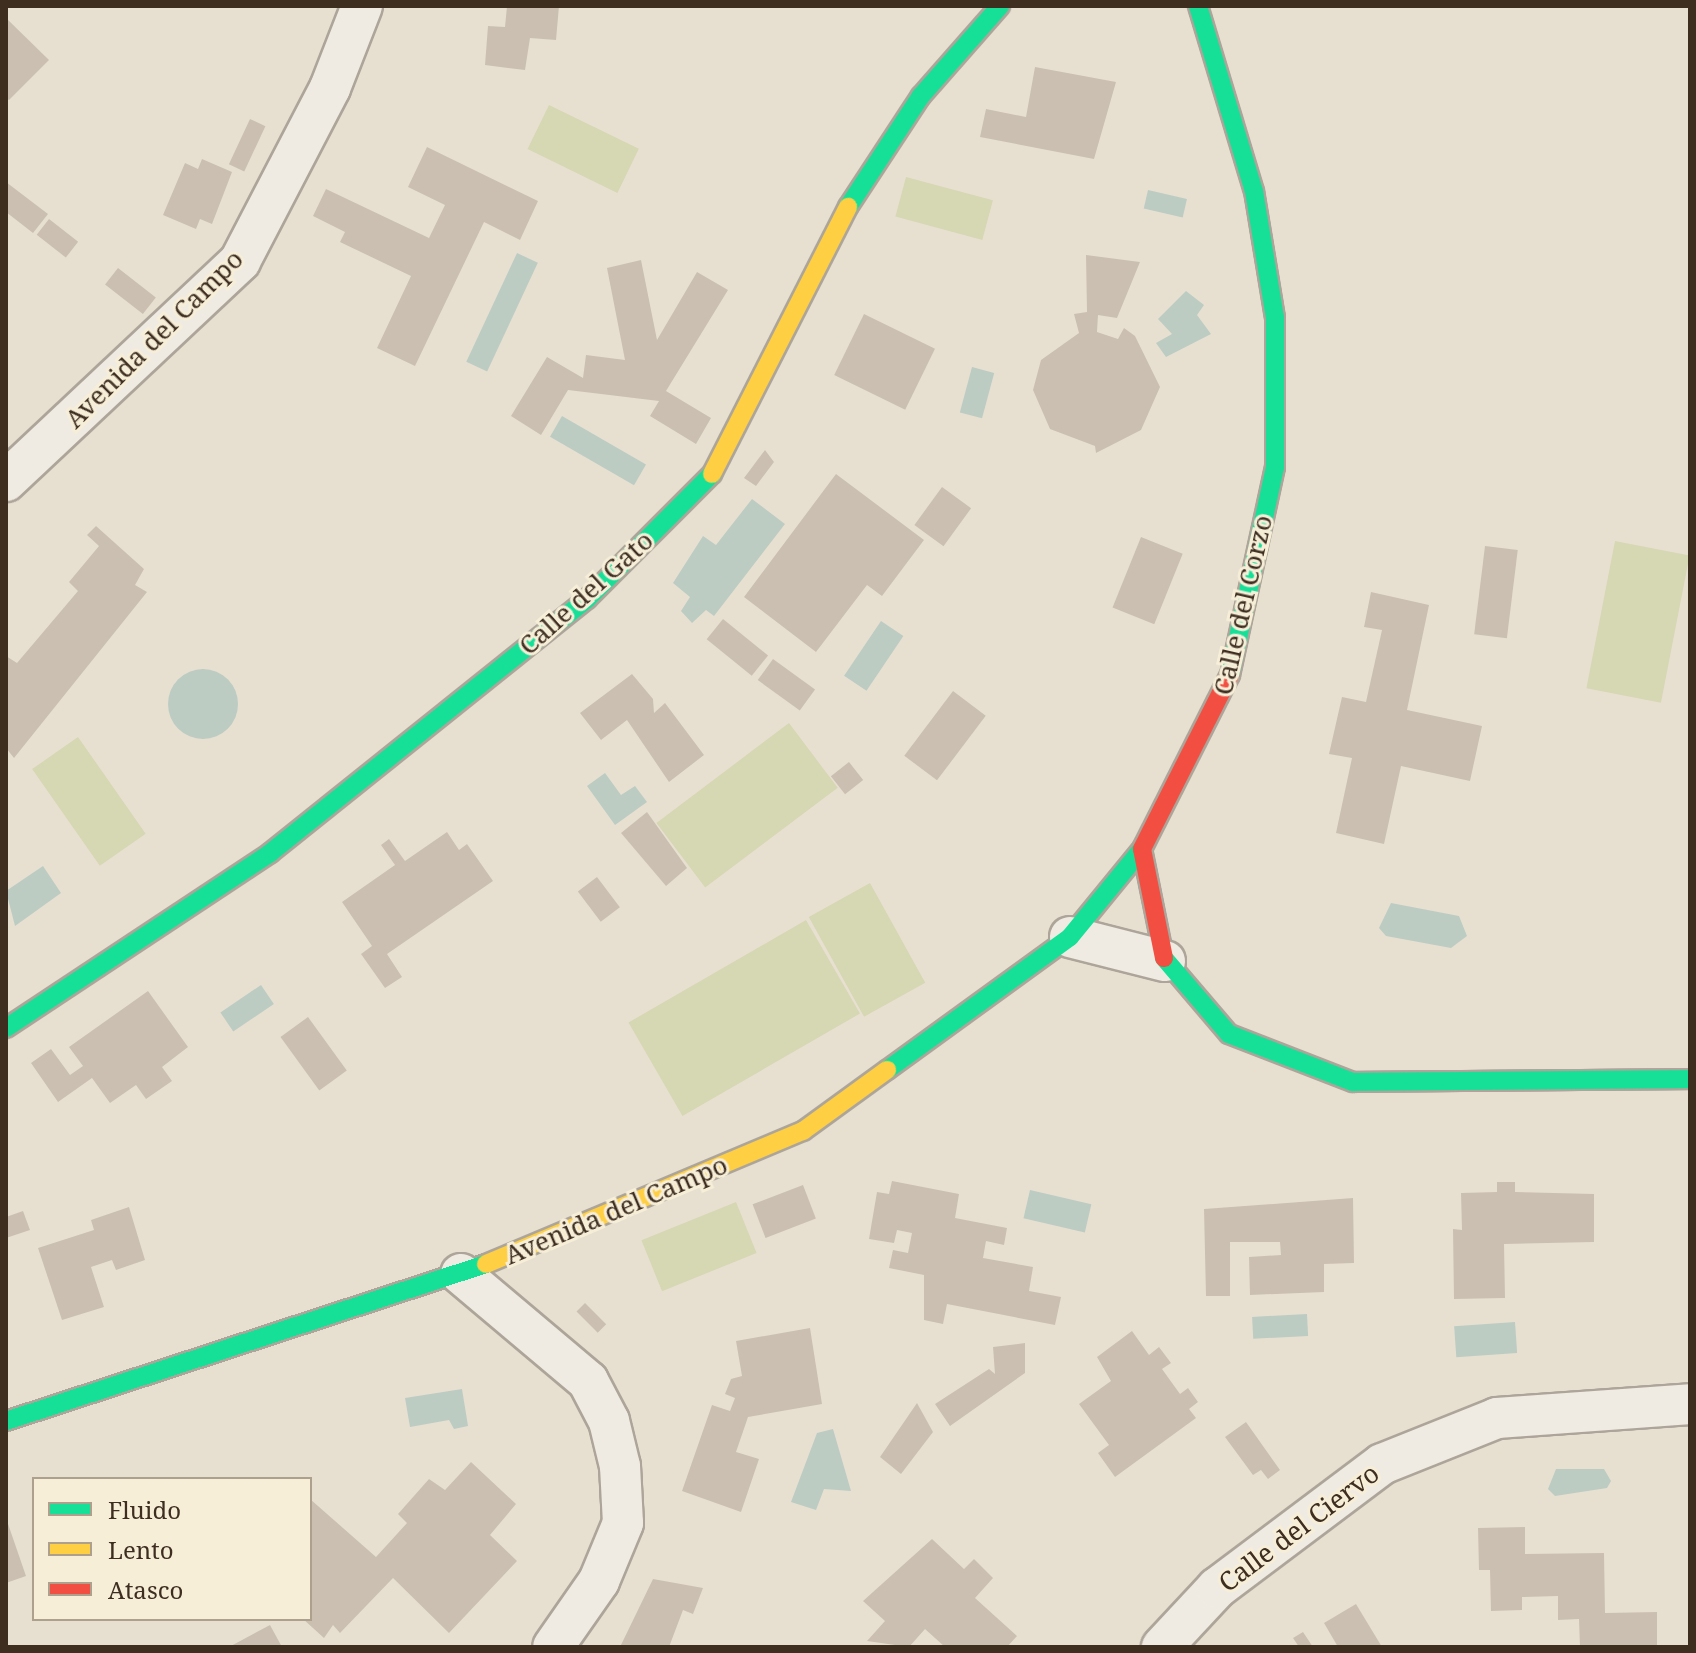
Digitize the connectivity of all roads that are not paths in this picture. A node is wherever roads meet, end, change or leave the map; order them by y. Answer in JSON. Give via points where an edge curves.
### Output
{"nodes":[{"id":1,"x":362,"y":6,"type":"edge"},
{"id":2,"x":1000,"y":6,"type":"edge"},
{"id":3,"x":1198,"y":6,"type":"edge"},
{"id":4,"x":6,"y":481,"type":"edge"},
{"id":5,"x":1142,"y":849,"type":"junction"},
{"id":6,"x":1070,"y":937,"type":"junction"},
{"id":7,"x":1165,"y":961,"type":"junction"},
{"id":8,"x":6,"y":1028,"type":"edge"},
{"id":9,"x":1690,"y":1079,"type":"edge"},
{"id":10,"x":461,"y":1274,"type":"junction"},
{"id":11,"x":1690,"y":1404,"type":"edge"},
{"id":12,"x":6,"y":1421,"type":"edge"},
{"id":13,"x":553,"y":1647,"type":"edge"},
{"id":14,"x":1162,"y":1647,"type":"edge"}],
"edges":[{"from":1,"to":4,"type":"street","name":"Avenida del Campo","via":[[330,88],[240,261]]},
{"from":2,"to":8,"type":"street","name":"Calle del Gato","via":[[921,96],[846,211],[723,463],[587,599],[270,853]]},
{"from":3,"to":5,"type":"street","name":"Calle del Corzo","via":[[1258,219],[1275,318],[1275,467],[1226,694]]},
{"from":5,"to":6,"type":"street","name":"Avenida del Campo"},
{"from":5,"to":7,"type":"street"},
{"from":6,"to":7,"type":"street"},
{"from":6,"to":10,"type":"street","name":"Avenida del Campo","via":[[803,1131]]},
{"from":7,"to":9,"type":"street","via":[[1229,1034],[1353,1082]]},
{"from":10,"to":12,"type":"street","name":"Avenida del Campo"},
{"from":10,"to":13,"type":"street","via":[[588,1381],[617,1451],[623,1523],[599,1581]]},
{"from":11,"to":14,"type":"street","name":"Calle del Ciervo","via":[[1497,1418],[1382,1464],[1217,1588]]}]}
